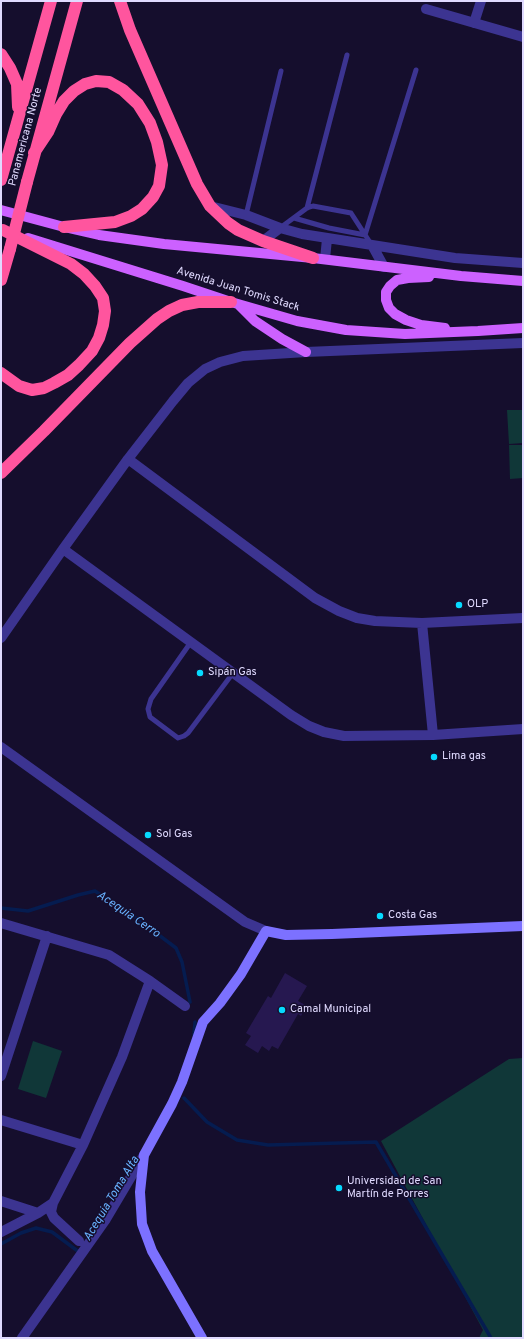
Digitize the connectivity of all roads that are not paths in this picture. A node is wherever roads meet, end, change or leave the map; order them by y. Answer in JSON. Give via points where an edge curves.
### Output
{"nodes":[{"id":1,"x":51,"y":1,"type":"edge"},
{"id":2,"x":77,"y":1,"type":"edge"},
{"id":3,"x":120,"y":1,"type":"edge"},
{"id":4,"x":481,"y":1,"type":"edge"},
{"id":5,"x":426,"y":9,"type":"dead end"},
{"id":6,"x":474,"y":23,"type":"junction"},
{"id":7,"x":523,"y":37,"type":"edge"},
{"id":8,"x":1,"y":54,"type":"edge"},
{"id":9,"x":347,"y":55,"type":"dead end"},
{"id":10,"x":416,"y":70,"type":"dead end"},
{"id":11,"x":281,"y":71,"type":"dead end"},
{"id":12,"x":19,"y":115,"type":"junction"},
{"id":13,"x":34,"y":154,"type":"junction"},
{"id":14,"x":2,"y":178,"type":"edge"},
{"id":15,"x":210,"y":206,"type":"junction"},
{"id":16,"x":307,"y":208,"type":"junction"},
{"id":17,"x":1,"y":210,"type":"edge"},
{"id":18,"x":246,"y":215,"type":"junction"},
{"id":19,"x":294,"y":218,"type":"junction"},
{"id":20,"x":64,"y":227,"type":"junction"},
{"id":21,"x":280,"y":228,"type":"junction"},
{"id":22,"x":329,"y":228,"type":"junction"},
{"id":23,"x":2,"y":230,"type":"edge"},
{"id":24,"x":365,"y":235,"type":"junction"},
{"id":25,"x":327,"y":239,"type":"junction"},
{"id":26,"x":263,"y":242,"type":"junction"},
{"id":27,"x":372,"y":245,"type":"junction"},
{"id":28,"x":319,"y":259,"type":"junction"},
{"id":29,"x":523,"y":263,"type":"edge"},
{"id":30,"x":384,"y":267,"type":"junction"},
{"id":31,"x":461,"y":276,"type":"junction"},
{"id":32,"x":1,"y":280,"type":"edge"},
{"id":33,"x":523,"y":281,"type":"edge"},
{"id":34,"x":235,"y":304,"type":"junction"},
{"id":35,"x":523,"y":328,"type":"edge"},
{"id":36,"x":478,"y":332,"type":"junction"},
{"id":37,"x":523,"y":343,"type":"edge"},
{"id":38,"x":306,"y":352,"type":"junction"},
{"id":39,"x":1,"y":373,"type":"edge"},
{"id":40,"x":128,"y":459,"type":"junction"},
{"id":41,"x":1,"y":473,"type":"edge"},
{"id":42,"x":63,"y":548,"type":"junction"},
{"id":43,"x":523,"y":618,"type":"edge"},
{"id":44,"x":422,"y":623,"type":"junction"},
{"id":45,"x":1,"y":638,"type":"edge"},
{"id":46,"x":191,"y":642,"type":"junction"},
{"id":47,"x":233,"y":673,"type":"junction"},
{"id":48,"x":523,"y":729,"type":"edge"},
{"id":49,"x":433,"y":735,"type":"junction"},
{"id":50,"x":1,"y":747,"type":"edge"},
{"id":51,"x":1,"y":923,"type":"edge"},
{"id":52,"x":523,"y":926,"type":"edge"},
{"id":53,"x":266,"y":931,"type":"junction"},
{"id":54,"x":47,"y":936,"type":"junction"},
{"id":55,"x":150,"y":980,"type":"junction"},
{"id":56,"x":185,"y":1006,"type":"dead end"},
{"id":57,"x":1,"y":1076,"type":"edge"},
{"id":58,"x":1,"y":1120,"type":"edge"},
{"id":59,"x":83,"y":1145,"type":"junction"},
{"id":60,"x":144,"y":1155,"type":"junction"},
{"id":61,"x":1,"y":1202,"type":"edge"},
{"id":62,"x":53,"y":1203,"type":"junction"},
{"id":63,"x":38,"y":1213,"type":"junction"},
{"id":64,"x":1,"y":1232,"type":"edge"},
{"id":65,"x":79,"y":1241,"type":"dead end"},
{"id":66,"x":22,"y":1338,"type":"edge"},
{"id":67,"x":202,"y":1338,"type":"edge"}],
"edges":[{"from":1,"to":12,"type":"highway","name":"Panamericana Norte"},
{"from":2,"to":13,"type":"highway","name":"Panamericana Norte"},
{"from":3,"to":15,"type":"highway","via":[[130,30],[197,184]]},
{"from":4,"to":6,"type":"street"},
{"from":5,"to":6,"type":"street"},
{"from":6,"to":7,"type":"street"},
{"from":8,"to":12,"type":"highway","via":[[16,84]]},
{"from":9,"to":16,"type":"lane"},
{"from":10,"to":24,"type":"lane"},
{"from":11,"to":18,"type":"lane"},
{"from":12,"to":14,"type":"highway","name":"Panamericana Norte"},
{"from":13,"to":20,"type":"highway","via":[[64,102],[85,84],[96,81],[109,82],[123,90],[138,104],[150,123],[162,165],[159,186],[153,198],[131,216],[115,222]]},
{"from":13,"to":32,"type":"highway","name":"Panamericana Norte","bridge":true},
{"from":15,"to":18,"type":"street"},
{"from":15,"to":26,"type":"highway","via":[[238,230]]},
{"from":16,"to":19,"type":"lane"},
{"from":16,"to":24,"type":"lane","via":[[313,206],[351,214]]},
{"from":17,"to":20,"type":"main road"},
{"from":18,"to":21,"type":"street"},
{"from":19,"to":21,"type":"lane"},
{"from":19,"to":22,"type":"lane"},
{"from":20,"to":28,"type":"main road","via":[[164,244]]},
{"from":21,"to":25,"type":"street"},
{"from":21,"to":26,"type":"street"},
{"from":22,"to":24,"type":"lane"},
{"from":22,"to":25,"type":"lane"},
{"from":23,"to":34,"type":"main road","name":"Avenida Juan Tomis Stack"},
{"from":23,"to":39,"type":"highway","via":[[71,264],[84,274],[103,298],[105,311],[104,325],[92,351],[68,375],[54,384],[32,390],[19,386]]},
{"from":24,"to":27,"type":"lane"},
{"from":25,"to":27,"type":"street"},
{"from":25,"to":28,"type":"street"},
{"from":26,"to":28,"type":"highway"},
{"from":27,"to":29,"type":"street","via":[[455,258]]},
{"from":27,"to":30,"type":"street"},
{"from":28,"to":30,"type":"main road"},
{"from":30,"to":31,"type":"main road"},
{"from":31,"to":33,"type":"main road"},
{"from":31,"to":36,"type":"main road","via":[[397,280],[386,292],[386,300],[389,308],[406,320]]},
{"from":34,"to":36,"type":"main road","name":"Avenida Juan Tomis Stack","via":[[297,322],[346,330],[405,334]]},
{"from":34,"to":38,"type":"main road","via":[[255,321]]},
{"from":34,"to":41,"type":"highway","via":[[198,302],[182,305],[157,319]]},
{"from":35,"to":36,"type":"main road","name":"Avenida Juan Tomis Stack"},
{"from":37,"to":38,"type":"street"},
{"from":38,"to":40,"type":"street","via":[[242,356],[205,369],[188,383]]},
{"from":40,"to":42,"type":"street"},
{"from":40,"to":44,"type":"street","via":[[315,598],[357,618]]},
{"from":42,"to":45,"type":"street"},
{"from":42,"to":46,"type":"street"},
{"from":43,"to":44,"type":"street"},
{"from":44,"to":49,"type":"street"},
{"from":46,"to":47,"type":"street"},
{"from":46,"to":47,"type":"lane","via":[[151,699],[148,709],[150,716],[178,738],[188,733]]},
{"from":47,"to":49,"type":"street","via":[[291,715],[324,732],[344,736]]},
{"from":48,"to":49,"type":"street"},
{"from":50,"to":53,"type":"street","via":[[245,922]]},
{"from":51,"to":54,"type":"street"},
{"from":52,"to":53,"type":"street","via":[[286,935]]},
{"from":53,"to":60,"type":"street","via":[[241,974],[203,1022],[182,1082]]},
{"from":54,"to":55,"type":"street","via":[[110,955]]},
{"from":54,"to":57,"type":"street"},
{"from":55,"to":56,"type":"street"},
{"from":55,"to":59,"type":"street","via":[[122,1057]]},
{"from":58,"to":59,"type":"street"},
{"from":59,"to":62,"type":"street"},
{"from":60,"to":66,"type":"street","via":[[106,1219]]},
{"from":60,"to":67,"type":"street","via":[[140,1192],[142,1224],[152,1252]]},
{"from":61,"to":63,"type":"street"},
{"from":62,"to":63,"type":"street"},
{"from":62,"to":65,"type":"street","via":[[51,1212],[54,1218]]},
{"from":63,"to":64,"type":"street"}]}
